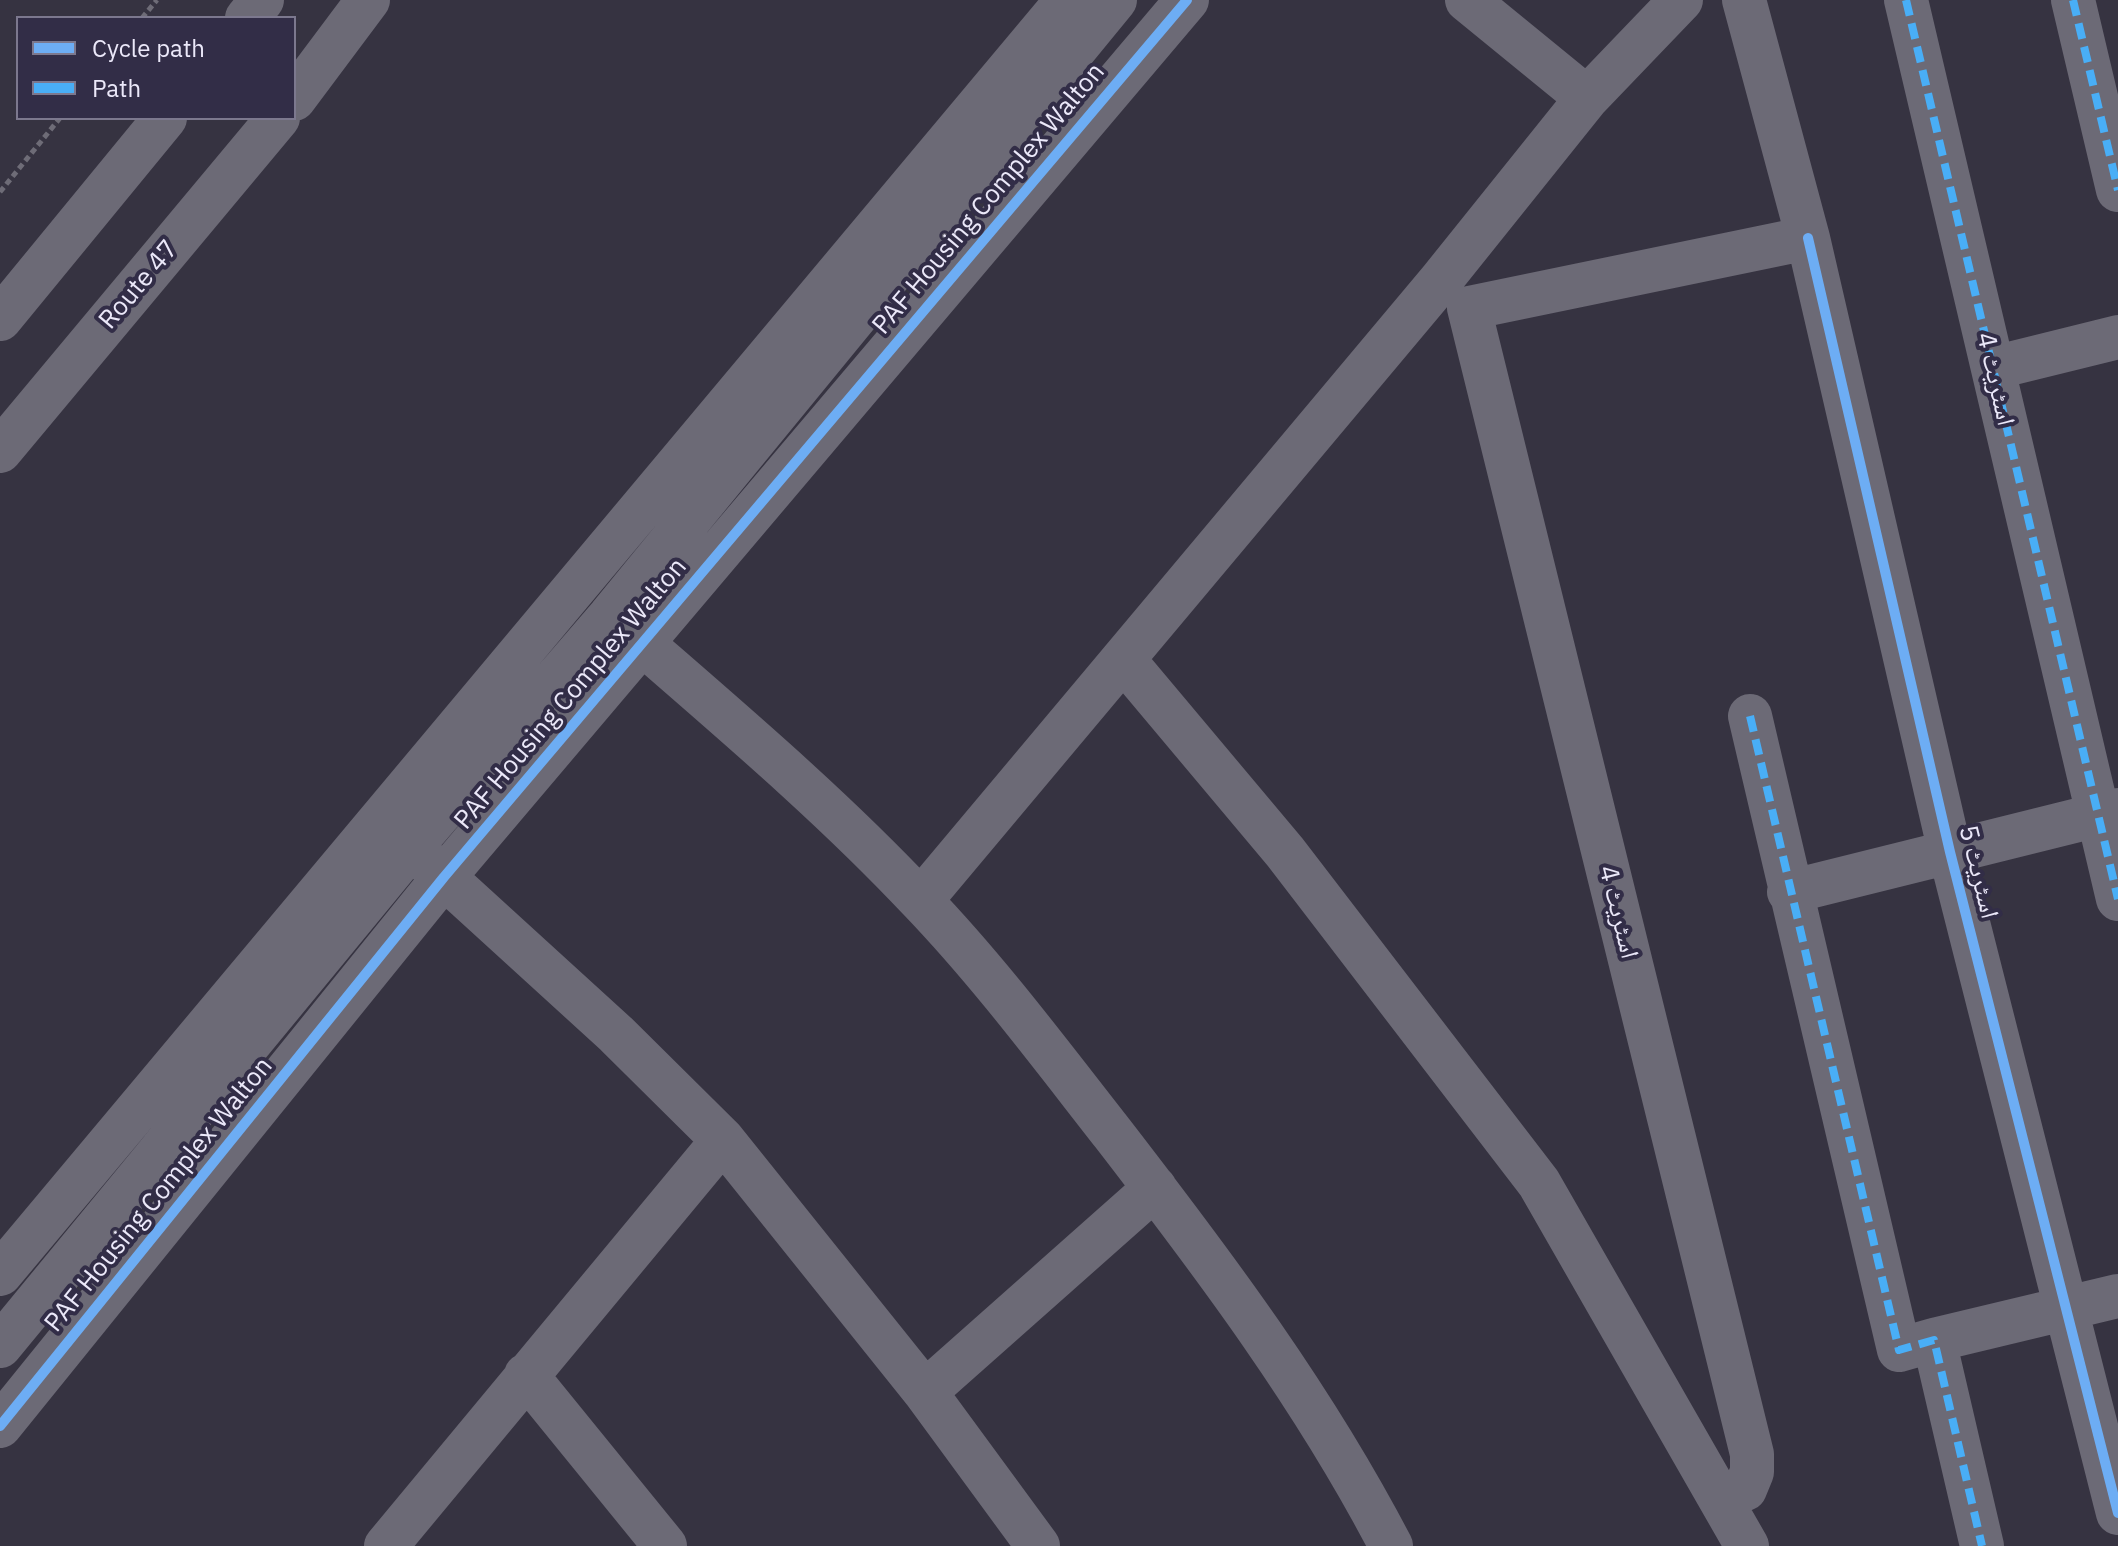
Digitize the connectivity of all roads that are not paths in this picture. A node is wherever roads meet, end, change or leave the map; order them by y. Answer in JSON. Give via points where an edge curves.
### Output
{"nodes":[{"id":1,"x":262,"y":0,"type":"edge"},
{"id":2,"x":368,"y":0,"type":"edge"},
{"id":3,"x":1067,"y":0,"type":"edge"},
{"id":4,"x":1115,"y":0,"type":"edge"},
{"id":5,"x":1187,"y":0,"type":"edge"},
{"id":6,"x":1467,"y":0,"type":"edge"},
{"id":7,"x":1681,"y":0,"type":"edge"},
{"id":8,"x":1744,"y":0,"type":"edge"},
{"id":9,"x":1906,"y":0,"type":"edge"},
{"id":10,"x":2073,"y":0,"type":"edge"},
{"id":11,"x":249,"y":16,"type":"edge"},
{"id":12,"x":296,"y":96,"type":"edge"},
{"id":13,"x":1587,"y":98,"type":"junction"},
{"id":14,"x":163,"y":120,"type":"edge"},
{"id":15,"x":276,"y":120,"type":"edge"},
{"id":16,"x":2118,"y":190,"type":"edge"},
{"id":17,"x":1808,"y":238,"type":"junction"},
{"id":18,"x":1455,"y":294,"type":"junction"},
{"id":19,"x":0,"y":319,"type":"edge"},
{"id":20,"x":2118,"y":337,"type":"edge"},
{"id":21,"x":1993,"y":368,"type":"junction"},
{"id":22,"x":0,"y":451,"type":"edge"},
{"id":23,"x":610,"y":616,"type":"junction"},
{"id":24,"x":546,"y":621,"type":"junction"},
{"id":25,"x":644,"y":645,"type":"junction"},
{"id":26,"x":579,"y":653,"type":"junction"},
{"id":27,"x":1123,"y":659,"type":"junction"},
{"id":28,"x":1750,"y":716,"type":"dead end"},
{"id":29,"x":2108,"y":812,"type":"edge"},
{"id":30,"x":411,"y":847,"type":"junction"},
{"id":31,"x":1950,"y":852,"type":"junction"},
{"id":32,"x":444,"y":877,"type":"junction"},
{"id":33,"x":1789,"y":892,"type":"junction"},
{"id":34,"x":2118,"y":899,"type":"edge"},
{"id":35,"x":921,"y":900,"type":"junction"},
{"id":36,"x":723,"y":1140,"type":"junction"},
{"id":37,"x":1155,"y":1188,"type":"junction"},
{"id":38,"x":0,"y":1274,"type":"edge"},
{"id":39,"x":2118,"y":1296,"type":"edge"},
{"id":40,"x":2068,"y":1309,"type":"junction"},
{"id":41,"x":1934,"y":1340,"type":"junction"},
{"id":42,"x":0,"y":1346,"type":"edge"},
{"id":43,"x":526,"y":1375,"type":"junction"},
{"id":44,"x":925,"y":1392,"type":"junction"},
{"id":45,"x":0,"y":1426,"type":"edge"},
{"id":46,"x":1722,"y":1500,"type":"junction"},
{"id":47,"x":2118,"y":1513,"type":"edge"},
{"id":48,"x":386,"y":1546,"type":"edge"},
{"id":49,"x":665,"y":1546,"type":"edge"},
{"id":50,"x":1038,"y":1546,"type":"edge"},
{"id":51,"x":1391,"y":1546,"type":"edge"},
{"id":52,"x":1747,"y":1546,"type":"edge"},
{"id":53,"x":1982,"y":1546,"type":"edge"}],
"edges":[{"from":1,"to":11,"type":"street"},
{"from":2,"to":12,"type":"street"},
{"from":3,"to":24,"type":"street"},
{"from":4,"to":23,"type":"street","name":"PAF Housing Complex Walton"},
{"from":5,"to":25,"type":"street","name":"PAF Housing Complex Walton"},
{"from":6,"to":13,"type":"street"},
{"from":7,"to":13,"type":"street"},
{"from":8,"to":17,"type":"street","name":"اسٹریٹ 5"},
{"from":9,"to":21,"type":"street","name":"اسٹریٹ 4"},
{"from":10,"to":16,"type":"street"},
{"from":13,"to":18,"type":"street"},
{"from":14,"to":19,"type":"street"},
{"from":15,"to":22,"type":"street","name":"Route 47"},
{"from":17,"to":18,"type":"street"},
{"from":17,"to":31,"type":"street","name":"اسٹریٹ 5"},
{"from":18,"to":27,"type":"street"},
{"from":18,"to":46,"type":"street","name":"اسٹریٹ 4","via":[[1752,1454],[1745,1489]]},
{"from":20,"to":21,"type":"street"},
{"from":21,"to":29,"type":"street","name":"اسٹریٹ 4"},
{"from":23,"to":25,"type":"street"},
{"from":23,"to":26,"type":"street","name":"PAF Housing Complex Walton"},
{"from":24,"to":26,"type":"street"},
{"from":24,"to":38,"type":"street"},
{"from":25,"to":32,"type":"street","name":"PAF Housing Complex Walton"},
{"from":25,"to":35,"type":"street"},
{"from":26,"to":30,"type":"street","name":"PAF Housing Complex Walton"},
{"from":27,"to":35,"type":"street"},
{"from":27,"to":46,"type":"street","via":[[1285,852],[1539,1183]]},
{"from":28,"to":33,"type":"street"},
{"from":29,"to":31,"type":"street"},
{"from":29,"to":34,"type":"street","name":"اسٹریٹ 4"},
{"from":30,"to":32,"type":"street"},
{"from":30,"to":42,"type":"street","name":"PAF Housing Complex Walton"},
{"from":31,"to":33,"type":"street"},
{"from":31,"to":40,"type":"street","name":"اسٹریٹ 5"},
{"from":32,"to":36,"type":"street"},
{"from":32,"to":45,"type":"street","name":"PAF Housing Complex Walton"},
{"from":33,"to":41,"type":"street","via":[[1899,1350]]},
{"from":35,"to":37,"type":"street","via":[[1035,1033]]},
{"from":36,"to":43,"type":"street"},
{"from":36,"to":44,"type":"street"},
{"from":37,"to":44,"type":"street"},
{"from":37,"to":51,"type":"street","via":[[1275,1350],[1359,1484]]},
{"from":39,"to":40,"type":"street"},
{"from":40,"to":41,"type":"street"},
{"from":40,"to":47,"type":"street","name":"اسٹریٹ 5"},
{"from":41,"to":53,"type":"street"},
{"from":43,"to":48,"type":"street"},
{"from":43,"to":49,"type":"street"},
{"from":44,"to":50,"type":"street"},
{"from":46,"to":52,"type":"street"}]}
